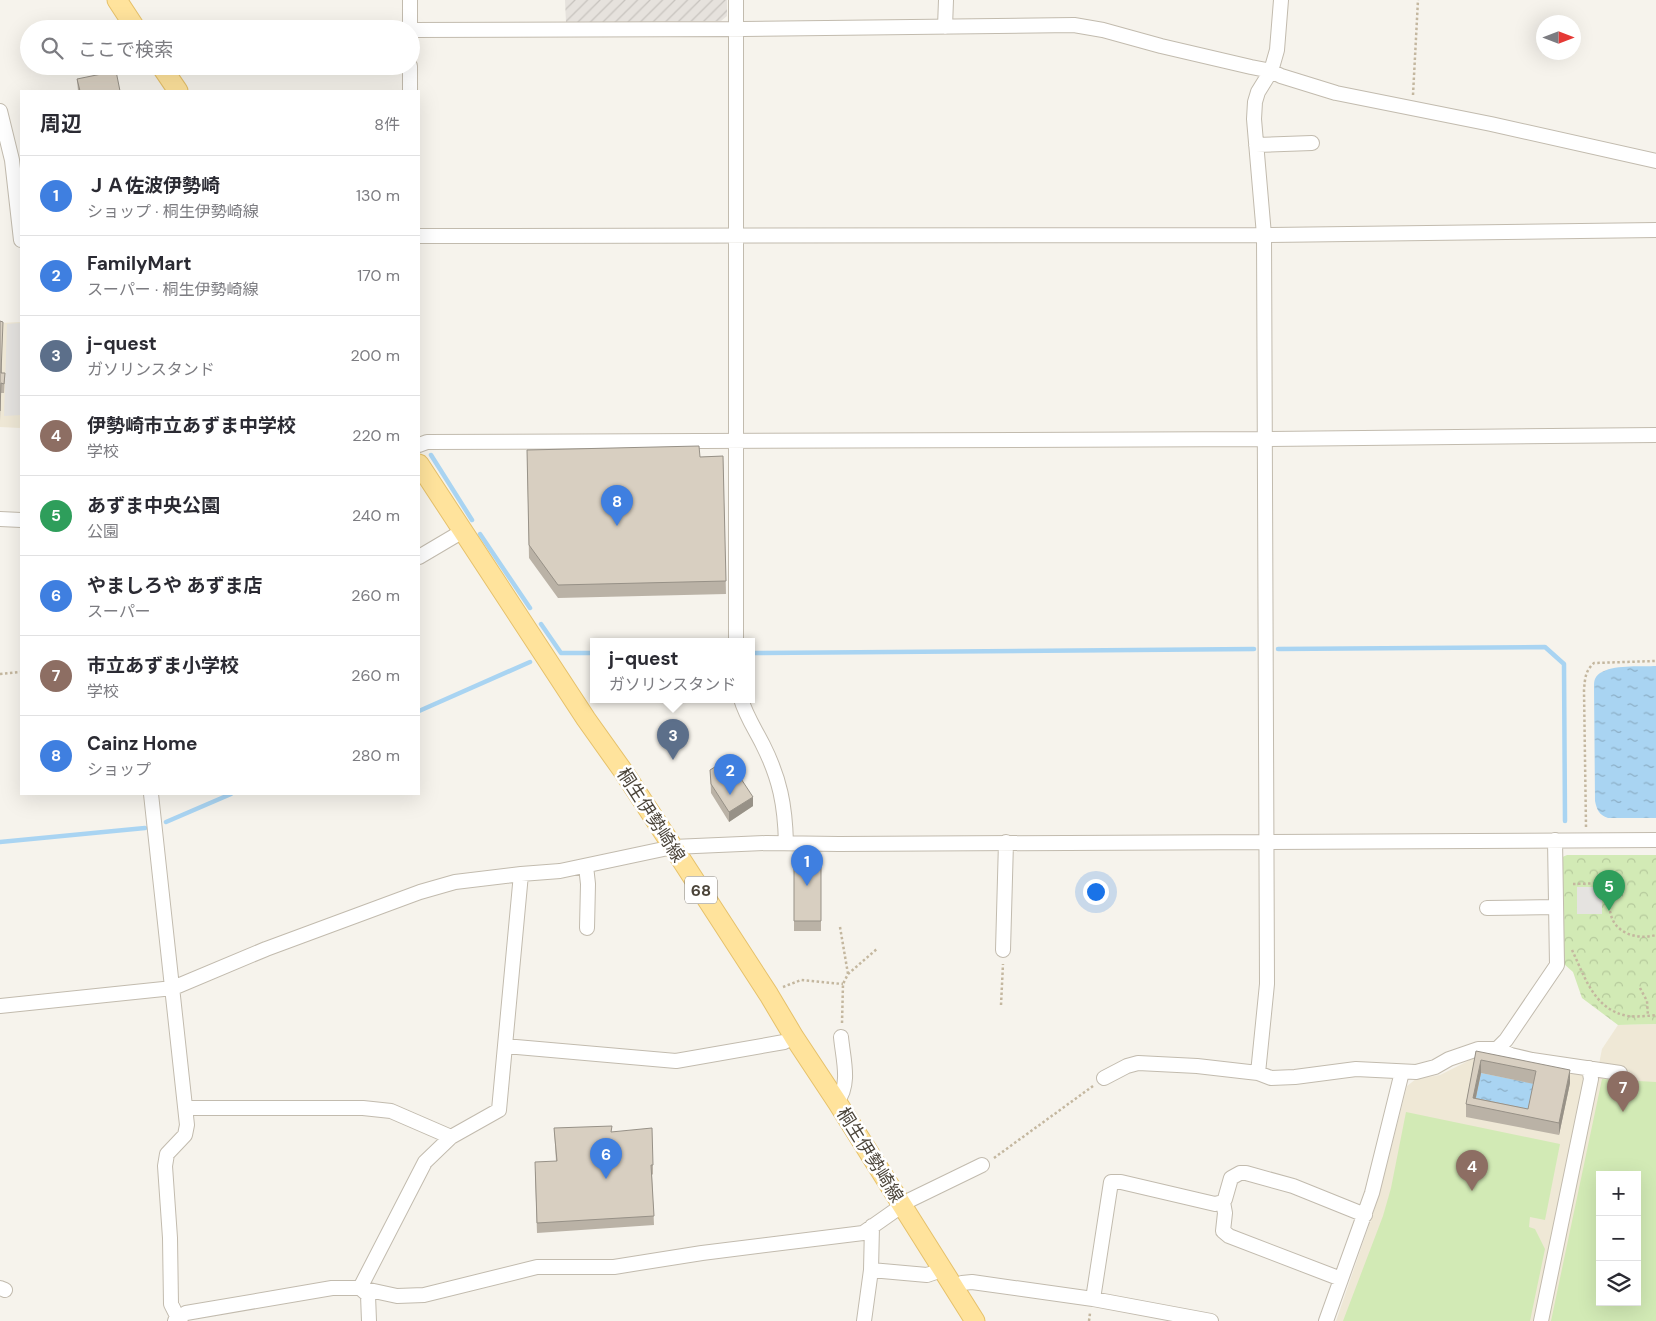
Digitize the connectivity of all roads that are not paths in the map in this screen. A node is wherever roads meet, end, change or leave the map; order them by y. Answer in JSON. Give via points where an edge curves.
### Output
{"nodes":[{"id":1,"x":117,"y":0,"type":"edge"},
{"id":2,"x":410,"y":0,"type":"edge"},
{"id":3,"x":736,"y":0,"type":"edge"},
{"id":4,"x":946,"y":0,"type":"edge"},
{"id":5,"x":1281,"y":0,"type":"edge"},
{"id":6,"x":130,"y":20,"type":"edge"},
{"id":7,"x":411,"y":20,"type":"edge"},
{"id":8,"x":945,"y":27,"type":"junction"},
{"id":9,"x":420,"y":29,"type":"edge"},
{"id":10,"x":736,"y":29,"type":"junction"},
{"id":11,"x":1271,"y":71,"type":"junction"},
{"id":12,"x":167,"y":75,"type":"edge"},
{"id":13,"x":410,"y":75,"type":"edge"},
{"id":14,"x":177,"y":90,"type":"edge"},
{"id":15,"x":410,"y":90,"type":"edge"},
{"id":16,"x":0,"y":111,"type":"edge"},
{"id":17,"x":1,"y":125,"type":"edge"},
{"id":18,"x":1312,"y":143,"type":"dead end"},
{"id":19,"x":1256,"y":145,"type":"junction"},
{"id":20,"x":16,"y":159,"type":"edge"},
{"id":21,"x":1656,"y":162,"type":"edge"},
{"id":22,"x":20,"y":224,"type":"edge"},
{"id":23,"x":1656,"y":230,"type":"edge"},
{"id":24,"x":1264,"y":235,"type":"junction"},
{"id":25,"x":420,"y":236,"type":"edge"},
{"id":26,"x":736,"y":237,"type":"junction"},
{"id":27,"x":1656,"y":435,"type":"edge"},
{"id":28,"x":1266,"y":439,"type":"junction"},
{"id":29,"x":735,"y":441,"type":"junction"},
{"id":30,"x":420,"y":444,"type":"edge"},
{"id":31,"x":420,"y":466,"type":"edge"},
{"id":32,"x":0,"y":519,"type":"edge"},
{"id":33,"x":20,"y":520,"type":"edge"},
{"id":34,"x":463,"y":531,"type":"junction"},
{"id":35,"x":420,"y":556,"type":"edge"},
{"id":36,"x":736,"y":638,"type":"edge"},
{"id":37,"x":742,"y":703,"type":"edge"},
{"id":38,"x":151,"y":795,"type":"edge"},
{"id":39,"x":1555,"y":840,"type":"junction"},
{"id":40,"x":1656,"y":840,"type":"edge"},
{"id":41,"x":1267,"y":841,"type":"junction"},
{"id":42,"x":1006,"y":842,"type":"junction"},
{"id":43,"x":786,"y":843,"type":"junction"},
{"id":44,"x":673,"y":847,"type":"junction"},
{"id":45,"x":586,"y":866,"type":"junction"},
{"id":46,"x":521,"y":874,"type":"junction"},
{"id":47,"x":1556,"y":907,"type":"junction"},
{"id":48,"x":1487,"y":908,"type":"dead end"},
{"id":49,"x":587,"y":928,"type":"dead end"},
{"id":50,"x":1003,"y":950,"type":"road end"},
{"id":51,"x":173,"y":988,"type":"junction"},
{"id":52,"x":0,"y":1006,"type":"edge"},
{"id":53,"x":794,"y":1037,"type":"junction"},
{"id":54,"x":841,"y":1038,"type":"road end"},
{"id":55,"x":505,"y":1046,"type":"junction"},
{"id":56,"x":1497,"y":1048,"type":"junction"},
{"id":57,"x":1588,"y":1068,"type":"junction"},
{"id":58,"x":1402,"y":1072,"type":"junction"},
{"id":59,"x":1258,"y":1073,"type":"junction"},
{"id":60,"x":1620,"y":1073,"type":"dead end"},
{"id":61,"x":1104,"y":1078,"type":"road end"},
{"id":62,"x":837,"y":1102,"type":"junction"},
{"id":63,"x":186,"y":1108,"type":"junction"},
{"id":64,"x":451,"y":1137,"type":"junction"},
{"id":65,"x":982,"y":1165,"type":"road end"},
{"id":66,"x":1219,"y":1203,"type":"junction"},
{"id":67,"x":902,"y":1206,"type":"junction"},
{"id":68,"x":1365,"y":1215,"type":"junction"},
{"id":69,"x":872,"y":1226,"type":"junction"},
{"id":70,"x":871,"y":1270,"type":"junction"},
{"id":71,"x":942,"y":1270,"type":"junction"},
{"id":72,"x":1341,"y":1279,"type":"junction"},
{"id":73,"x":360,"y":1288,"type":"junction"},
{"id":74,"x":954,"y":1288,"type":"junction"},
{"id":75,"x":1092,"y":1299,"type":"junction"},
{"id":76,"x":176,"y":1320,"type":"edge"},
{"id":77,"x":369,"y":1321,"type":"edge"},
{"id":78,"x":864,"y":1321,"type":"edge"},
{"id":79,"x":975,"y":1321,"type":"edge"},
{"id":80,"x":1211,"y":1321,"type":"edge"},
{"id":81,"x":1326,"y":1321,"type":"edge"},
{"id":82,"x":1541,"y":1321,"type":"edge"}],
"edges":[{"from":1,"to":6,"type":"main road"},
{"from":2,"to":7,"type":"street"},
{"from":3,"to":10,"type":"street"},
{"from":4,"to":8,"type":"street"},
{"from":5,"to":11,"type":"street","via":[[1277,50]]},
{"from":8,"to":10,"type":"street"},
{"from":8,"to":11,"type":"street","via":[[1074,25]]},
{"from":9,"to":10,"type":"street"},
{"from":10,"to":26,"type":"street"},
{"from":11,"to":19,"type":"street","via":[[1255,102]]},
{"from":11,"to":21,"type":"street","via":[[1336,93]]},
{"from":12,"to":14,"type":"main road"},
{"from":13,"to":15,"type":"street"},
{"from":16,"to":17,"type":"street"},
{"from":17,"to":20,"type":"street"},
{"from":18,"to":19,"type":"street"},
{"from":19,"to":24,"type":"street"},
{"from":20,"to":22,"type":"street"},
{"from":23,"to":24,"type":"street"},
{"from":24,"to":26,"type":"street"},
{"from":24,"to":28,"type":"street"},
{"from":25,"to":26,"type":"street"},
{"from":26,"to":29,"type":"street"},
{"from":27,"to":28,"type":"street"},
{"from":28,"to":29,"type":"street"},
{"from":28,"to":41,"type":"street"},
{"from":29,"to":30,"type":"street"},
{"from":29,"to":36,"type":"street"},
{"from":31,"to":34,"type":"main road","name":"桐生伊勢崎線","number":"68"},
{"from":32,"to":33,"type":"street"},
{"from":34,"to":35,"type":"street"},
{"from":34,"to":44,"type":"main road","name":"桐生伊勢崎線","number":"68"},
{"from":37,"to":43,"type":"street","via":[[779,784],[786,814]]},
{"from":38,"to":51,"type":"street"},
{"from":39,"to":40,"type":"street"},
{"from":39,"to":41,"type":"street"},
{"from":39,"to":47,"type":"street"},
{"from":41,"to":42,"type":"street"},
{"from":41,"to":59,"type":"street","via":[[1267,984]]},
{"from":42,"to":43,"type":"street"},
{"from":42,"to":50,"type":"street"},
{"from":43,"to":44,"type":"street"},
{"from":44,"to":45,"type":"street"},
{"from":44,"to":53,"type":"main road","name":"桐生伊勢崎線","number":"68"},
{"from":45,"to":46,"type":"street"},
{"from":45,"to":49,"type":"street"},
{"from":46,"to":51,"type":"street","via":[[439,886],[266,949]]},
{"from":46,"to":55,"type":"street"},
{"from":47,"to":48,"type":"street"},
{"from":47,"to":56,"type":"street","via":[[1557,965],[1506,1040]]},
{"from":51,"to":52,"type":"street"},
{"from":51,"to":63,"type":"street"},
{"from":53,"to":55,"type":"street","via":[[784,1042],[676,1061]]},
{"from":53,"to":62,"type":"main road","name":"桐生伊勢崎線","number":"68"},
{"from":54,"to":62,"type":"street","via":[[845,1085]]},
{"from":55,"to":64,"type":"street","via":[[498,1110]]},
{"from":56,"to":57,"type":"street","via":[[1532,1060]]},
{"from":56,"to":58,"type":"street","via":[[1478,1049],[1435,1067]]},
{"from":57,"to":60,"type":"street"},
{"from":57,"to":82,"type":"street","via":[[1591,1080]]},
{"from":58,"to":59,"type":"street","via":[[1356,1069],[1271,1078]]},
{"from":58,"to":68,"type":"street"},
{"from":59,"to":61,"type":"street","via":[[1138,1063]]},
{"from":62,"to":67,"type":"main road","name":"桐生伊勢崎線","number":"68"},
{"from":63,"to":64,"type":"street","via":[[363,1108],[391,1111]]},
{"from":63,"to":76,"type":"street","via":[[185,1135],[167,1154],[165,1166],[171,1304]]},
{"from":64,"to":73,"type":"street","via":[[425,1162]]},
{"from":65,"to":67,"type":"street"},
{"from":66,"to":68,"type":"street","via":[[1231,1178],[1240,1172],[1293,1186]]},
{"from":66,"to":72,"type":"street","via":[[1225,1213],[1223,1231],[1229,1236]]},
{"from":66,"to":75,"type":"street","via":[[1110,1182]]},
{"from":67,"to":69,"type":"street"},
{"from":67,"to":71,"type":"main road","name":"桐生伊勢崎線","number":"68"},
{"from":68,"to":72,"type":"street"},
{"from":69,"to":70,"type":"street"},
{"from":69,"to":73,"type":"street","via":[[863,1233],[614,1267],[537,1267],[424,1295],[397,1296]]},
{"from":70,"to":71,"type":"street","via":[[927,1274]]},
{"from":70,"to":78,"type":"street"},
{"from":71,"to":74,"type":"main road","name":"桐生伊勢崎線","number":"68"},
{"from":72,"to":81,"type":"street"},
{"from":73,"to":76,"type":"street","via":[[332,1288],[186,1313]]},
{"from":73,"to":77,"type":"street","via":[[368,1295]]},
{"from":74,"to":75,"type":"street","via":[[972,1282]]},
{"from":74,"to":79,"type":"main road","name":"桐生伊勢崎線","number":"68"},
{"from":75,"to":80,"type":"street"}]}
